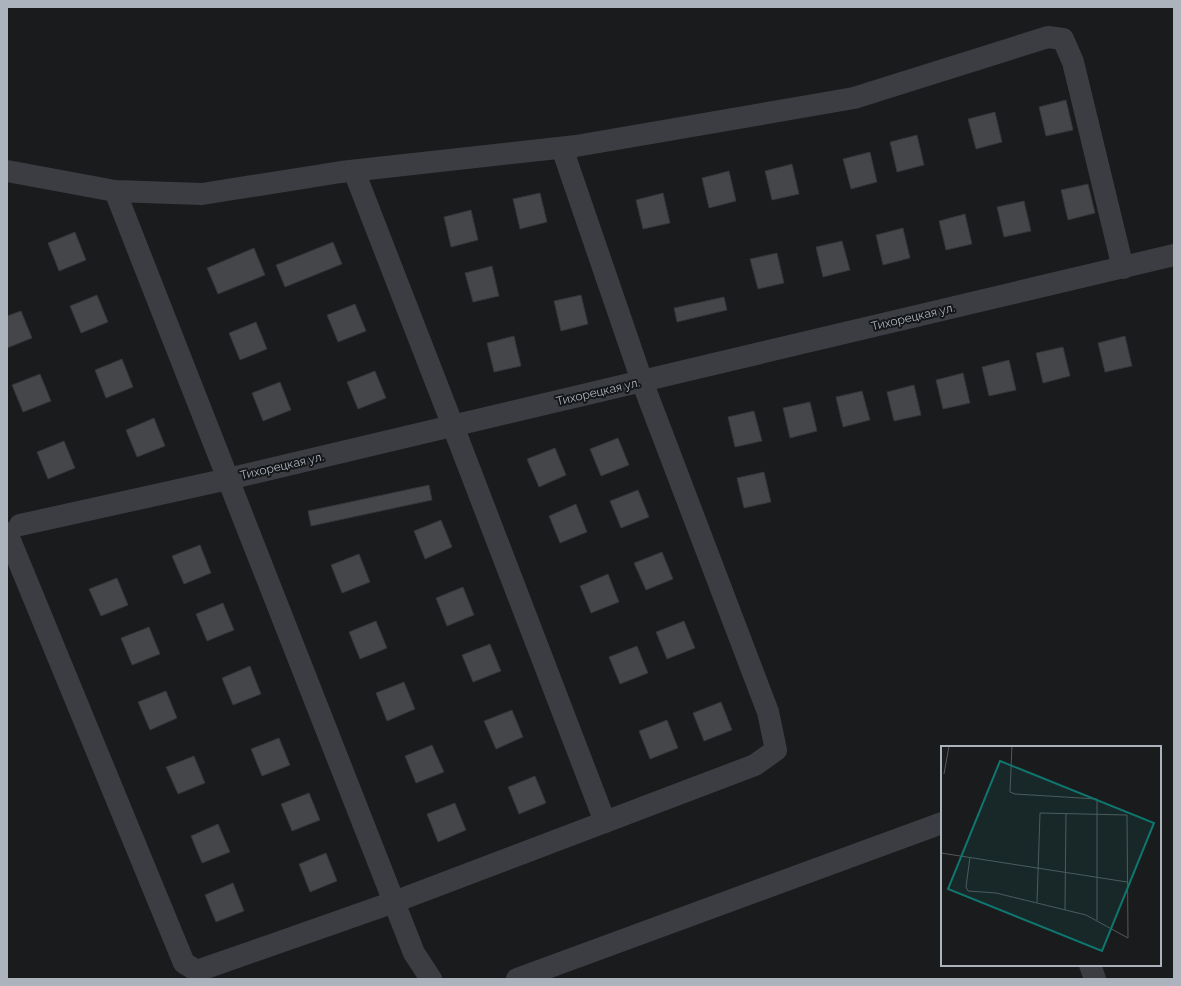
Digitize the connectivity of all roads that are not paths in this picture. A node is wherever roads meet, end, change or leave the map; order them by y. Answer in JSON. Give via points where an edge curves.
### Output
{"nodes":[{"id":1,"x":562,"y":148,"type":"junction"},
{"id":2,"x":7,"y":171,"type":"edge"},
{"id":3,"x":354,"y":171,"type":"junction"},
{"id":4,"x":115,"y":191,"type":"junction"},
{"id":5,"x":1174,"y":255,"type":"edge"},
{"id":6,"x":1123,"y":268,"type":"junction"},
{"id":7,"x":642,"y":381,"type":"junction"},
{"id":8,"x":453,"y":426,"type":"junction"},
{"id":9,"x":228,"y":479,"type":"junction"},
{"id":10,"x":14,"y":529,"type":"edge"},
{"id":11,"x":605,"y":822,"type":"junction"},
{"id":12,"x":941,"y":823,"type":"edge"},
{"id":13,"x":394,"y":902,"type":"junction"},
{"id":14,"x":1090,"y":966,"type":"edge"},
{"id":15,"x":431,"y":979,"type":"edge"},
{"id":16,"x":517,"y":979,"type":"edge"},
{"id":17,"x":1095,"y":979,"type":"edge"}],
"edges":[{"from":1,"to":3,"type":"street"},
{"from":1,"to":6,"type":"street","via":[[854,98],[1048,38],[1063,40],[1073,62]]},
{"from":1,"to":7,"type":"street"},
{"from":2,"to":4,"type":"street"},
{"from":3,"to":4,"type":"street","via":[[202,194]]},
{"from":3,"to":8,"type":"street"},
{"from":4,"to":9,"type":"street"},
{"from":5,"to":6,"type":"street","name":"Тихорецкая ул."},
{"from":6,"to":7,"type":"street","name":"Тихорецкая ул."},
{"from":7,"to":8,"type":"street","name":"Тихорецкая ул."},
{"from":7,"to":11,"type":"street","via":[[768,712],[776,750],[755,765]]},
{"from":8,"to":9,"type":"street","name":"Тихорецкая ул."},
{"from":8,"to":11,"type":"street"},
{"from":9,"to":10,"type":"street","name":"Тихорецкая ул."},
{"from":9,"to":13,"type":"street"},
{"from":10,"to":13,"type":"street","via":[[184,963],[197,971]]},
{"from":11,"to":13,"type":"street"},
{"from":12,"to":16,"type":"street"},
{"from":13,"to":15,"type":"street","via":[[414,953]]},
{"from":14,"to":17,"type":"street"}]}
